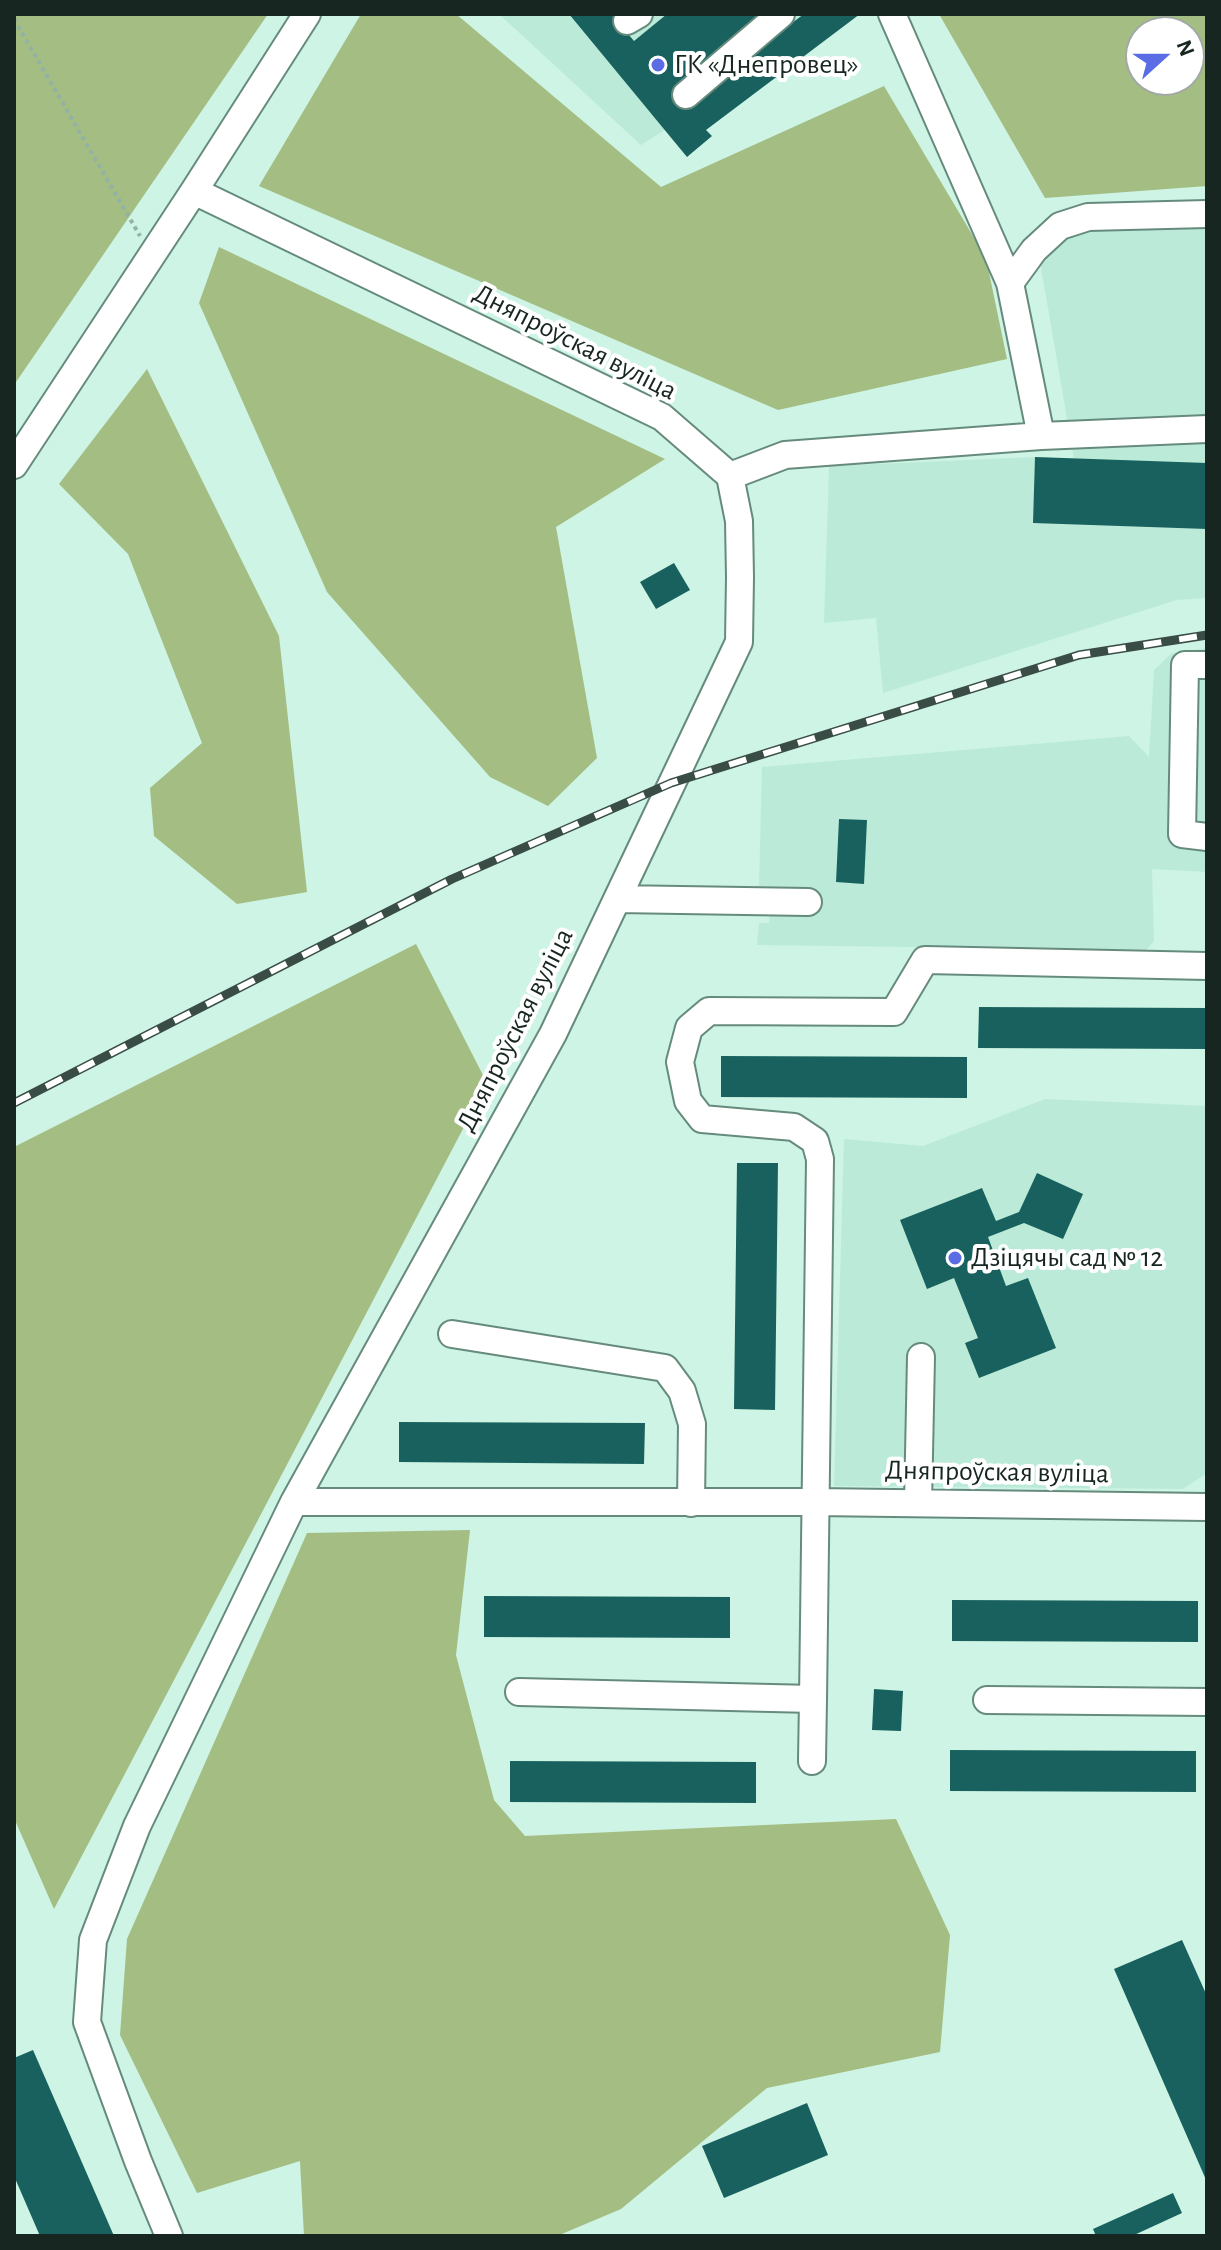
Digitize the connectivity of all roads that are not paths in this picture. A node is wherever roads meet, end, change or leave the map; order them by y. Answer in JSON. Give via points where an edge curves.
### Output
{"nodes":[{"id":1,"x":307,"y":14,"type":"edge"},
{"id":2,"x":781,"y":14,"type":"edge"},
{"id":3,"x":892,"y":14,"type":"edge"},
{"id":4,"x":686,"y":95,"type":"dead end"},
{"id":5,"x":194,"y":191,"type":"junction"},
{"id":6,"x":1207,"y":214,"type":"edge"},
{"id":7,"x":1010,"y":283,"type":"junction"},
{"id":8,"x":1207,"y":429,"type":"edge"},
{"id":9,"x":1041,"y":436,"type":"junction"},
{"id":10,"x":14,"y":465,"type":"edge"},
{"id":11,"x":730,"y":476,"type":"junction"},
{"id":12,"x":1207,"y":665,"type":"edge"},
{"id":13,"x":1207,"y":837,"type":"edge"},
{"id":14,"x":617,"y":899,"type":"junction"},
{"id":15,"x":808,"y":902,"type":"dead end"},
{"id":16,"x":1207,"y":966,"type":"edge"},
{"id":17,"x":452,"y":1334,"type":"dead end"},
{"id":18,"x":921,"y":1357,"type":"dead end"},
{"id":19,"x":294,"y":1502,"type":"junction"},
{"id":20,"x":815,"y":1502,"type":"junction"},
{"id":21,"x":691,"y":1503,"type":"junction"},
{"id":22,"x":918,"y":1503,"type":"junction"},
{"id":23,"x":1207,"y":1507,"type":"edge"},
{"id":24,"x":519,"y":1692,"type":"dead end"},
{"id":25,"x":813,"y":1699,"type":"junction"},
{"id":26,"x":987,"y":1700,"type":"dead end"},
{"id":27,"x":1207,"y":1702,"type":"edge"},
{"id":28,"x":812,"y":1761,"type":"dead end"},
{"id":29,"x":169,"y":2236,"type":"edge"}],
"edges":[{"from":1,"to":5,"type":"street"},
{"from":2,"to":4,"type":"street"},
{"from":3,"to":7,"type":"street"},
{"from":5,"to":10,"type":"street"},
{"from":5,"to":11,"type":"street","name":"Дняпроўская вуліца","via":[[662,417]]},
{"from":6,"to":7,"type":"street","via":[[1088,217],[1060,226]]},
{"from":7,"to":9,"type":"street"},
{"from":8,"to":9,"type":"street"},
{"from":9,"to":11,"type":"street","via":[[785,455]]},
{"from":11,"to":14,"type":"street","name":"Дняпроўская вуліца","via":[[739,521],[739,642]]},
{"from":12,"to":13,"type":"street","via":[[1185,665],[1182,834]]},
{"from":14,"to":15,"type":"street"},
{"from":14,"to":19,"type":"street","name":"Дняпроўская вуліца","via":[[553,1034]]},
{"from":16,"to":20,"type":"street","via":[[925,960],[894,1012],[709,1011],[689,1028],[680,1062],[688,1101],[702,1119],[794,1127],[815,1141],[820,1159]]},
{"from":17,"to":21,"type":"street","via":[[665,1368],[682,1391],[692,1424]]},
{"from":18,"to":22,"type":"street"},
{"from":19,"to":21,"type":"street","name":"Дняпроўская вуліца"},
{"from":19,"to":29,"type":"street","via":[[137,1826],[93,1940],[87,2022]]},
{"from":20,"to":21,"type":"street","name":"Дняпроўская вуліца"},
{"from":20,"to":22,"type":"street","name":"Дняпроўская вуліца"},
{"from":20,"to":25,"type":"street"},
{"from":22,"to":23,"type":"street","name":"Дняпроўская вуліца"},
{"from":24,"to":25,"type":"street"},
{"from":25,"to":28,"type":"street"},
{"from":26,"to":27,"type":"street"}]}
